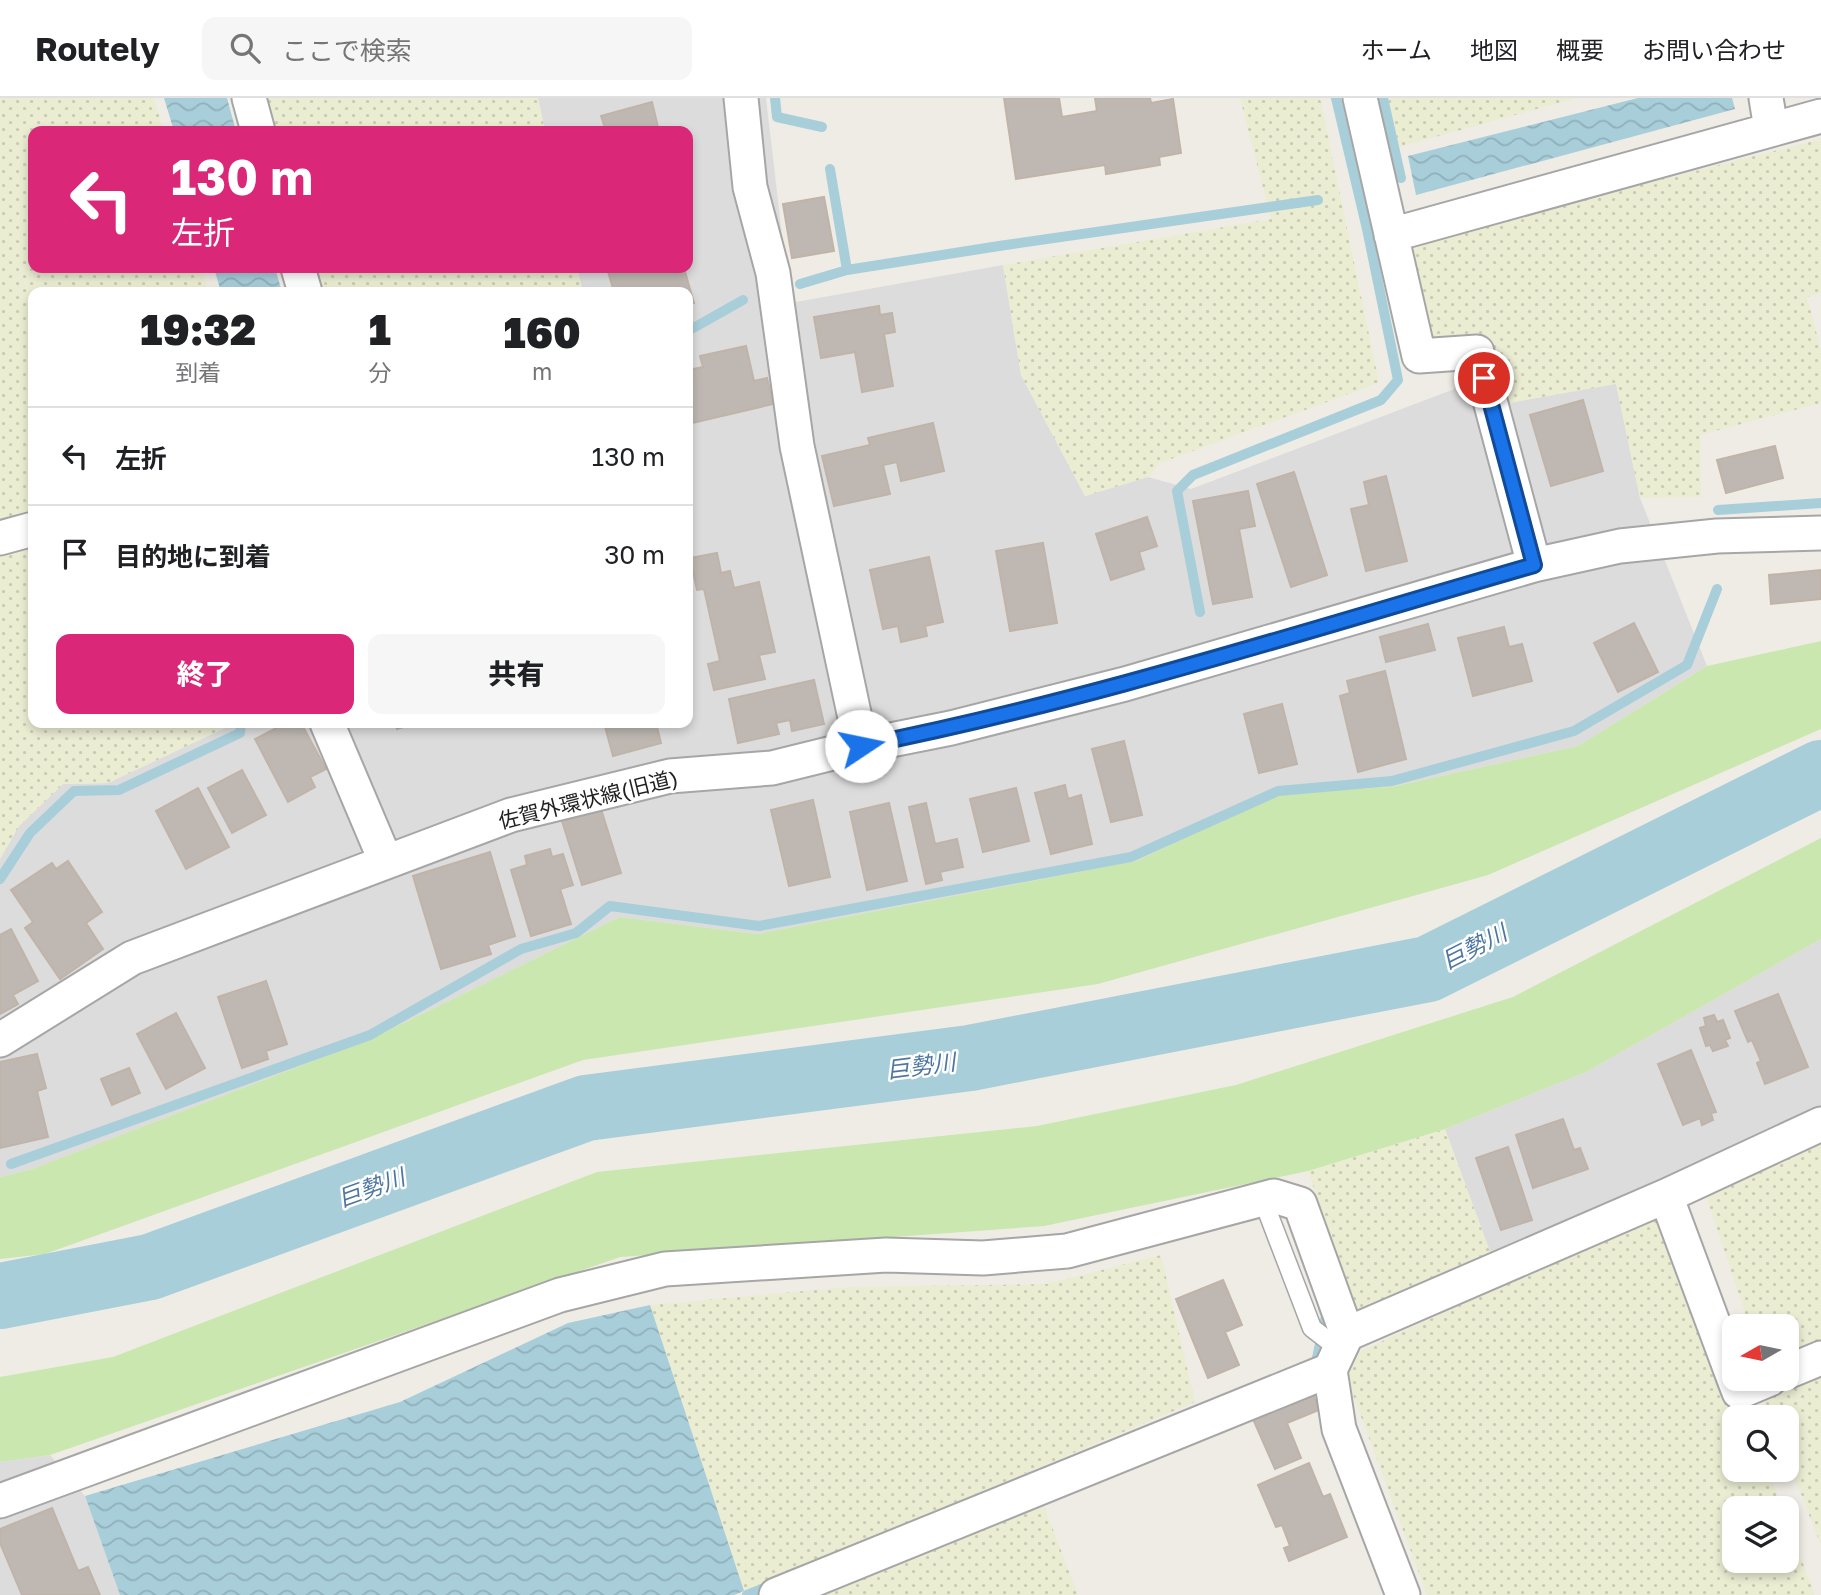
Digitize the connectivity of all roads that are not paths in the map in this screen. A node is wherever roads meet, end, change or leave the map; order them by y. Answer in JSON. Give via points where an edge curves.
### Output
{"nodes":[{"id":1,"x":248,"y":98,"type":"edge"},
{"id":2,"x":741,"y":98,"type":"edge"},
{"id":3,"x":1360,"y":98,"type":"edge"},
{"id":4,"x":1768,"y":108,"type":"edge"},
{"id":5,"x":1821,"y":116,"type":"edge"},
{"id":6,"x":256,"y":126,"type":"edge"},
{"id":7,"x":1391,"y":234,"type":"junction"},
{"id":8,"x":28,"y":530,"type":"edge"},
{"id":9,"x":1821,"y":533,"type":"edge"},
{"id":10,"x":0,"y":538,"type":"edge"},
{"id":11,"x":1534,"y":565,"type":"junction"},
{"id":12,"x":329,"y":728,"type":"edge"},
{"id":13,"x":861,"y":746,"type":"junction"},
{"id":14,"x":386,"y":862,"type":"junction"},
{"id":15,"x":0,"y":1040,"type":"edge"},
{"id":16,"x":1821,"y":1124,"type":"edge"},
{"id":17,"x":1666,"y":1196,"type":"junction"},
{"id":18,"x":1262,"y":1200,"type":"junction"},
{"id":19,"x":1722,"y":1347,"type":"edge"},
{"id":20,"x":1339,"y":1351,"type":"junction"},
{"id":21,"x":1821,"y":1358,"type":"edge"},
{"id":22,"x":1799,"y":1367,"type":"edge"},
{"id":23,"x":0,"y":1501,"type":"edge"},
{"id":24,"x":776,"y":1595,"type":"edge"},
{"id":25,"x":1403,"y":1595,"type":"edge"}],
"edges":[{"from":1,"to":6,"type":"street"},
{"from":2,"to":13,"type":"street","via":[[750,187],[773,273],[797,446]]},
{"from":3,"to":7,"type":"street"},
{"from":4,"to":5,"type":"street"},
{"from":4,"to":7,"type":"street"},
{"from":7,"to":11,"type":"street","via":[[1419,356],[1477,352]]},
{"from":8,"to":10,"type":"street"},
{"from":9,"to":11,"type":"street","name":"佐賀外環状線(旧道)","via":[[1717,536],[1619,546]]},
{"from":11,"to":13,"type":"street","name":"佐賀外環状線(旧道)","via":[[1125,684]]},
{"from":12,"to":14,"type":"street"},
{"from":13,"to":14,"type":"street","name":"佐賀外環状線(旧道)","via":[[772,768],[657,779],[511,815]]},
{"from":14,"to":15,"type":"street","name":"佐賀外環状線(旧道)","via":[[132,958]]},
{"from":16,"to":17,"type":"street"},
{"from":17,"to":19,"type":"street"},
{"from":17,"to":20,"type":"street"},
{"from":18,"to":20,"type":"lane","via":[[1312,1328]]},
{"from":18,"to":20,"type":"street","via":[[1274,1196],[1300,1204]]},
{"from":18,"to":23,"type":"street","via":[[1067,1251],[983,1258],[886,1255],[664,1269],[560,1295]]},
{"from":20,"to":24,"type":"street"},
{"from":20,"to":25,"type":"street","via":[[1339,1429]]},
{"from":21,"to":22,"type":"street"}]}
